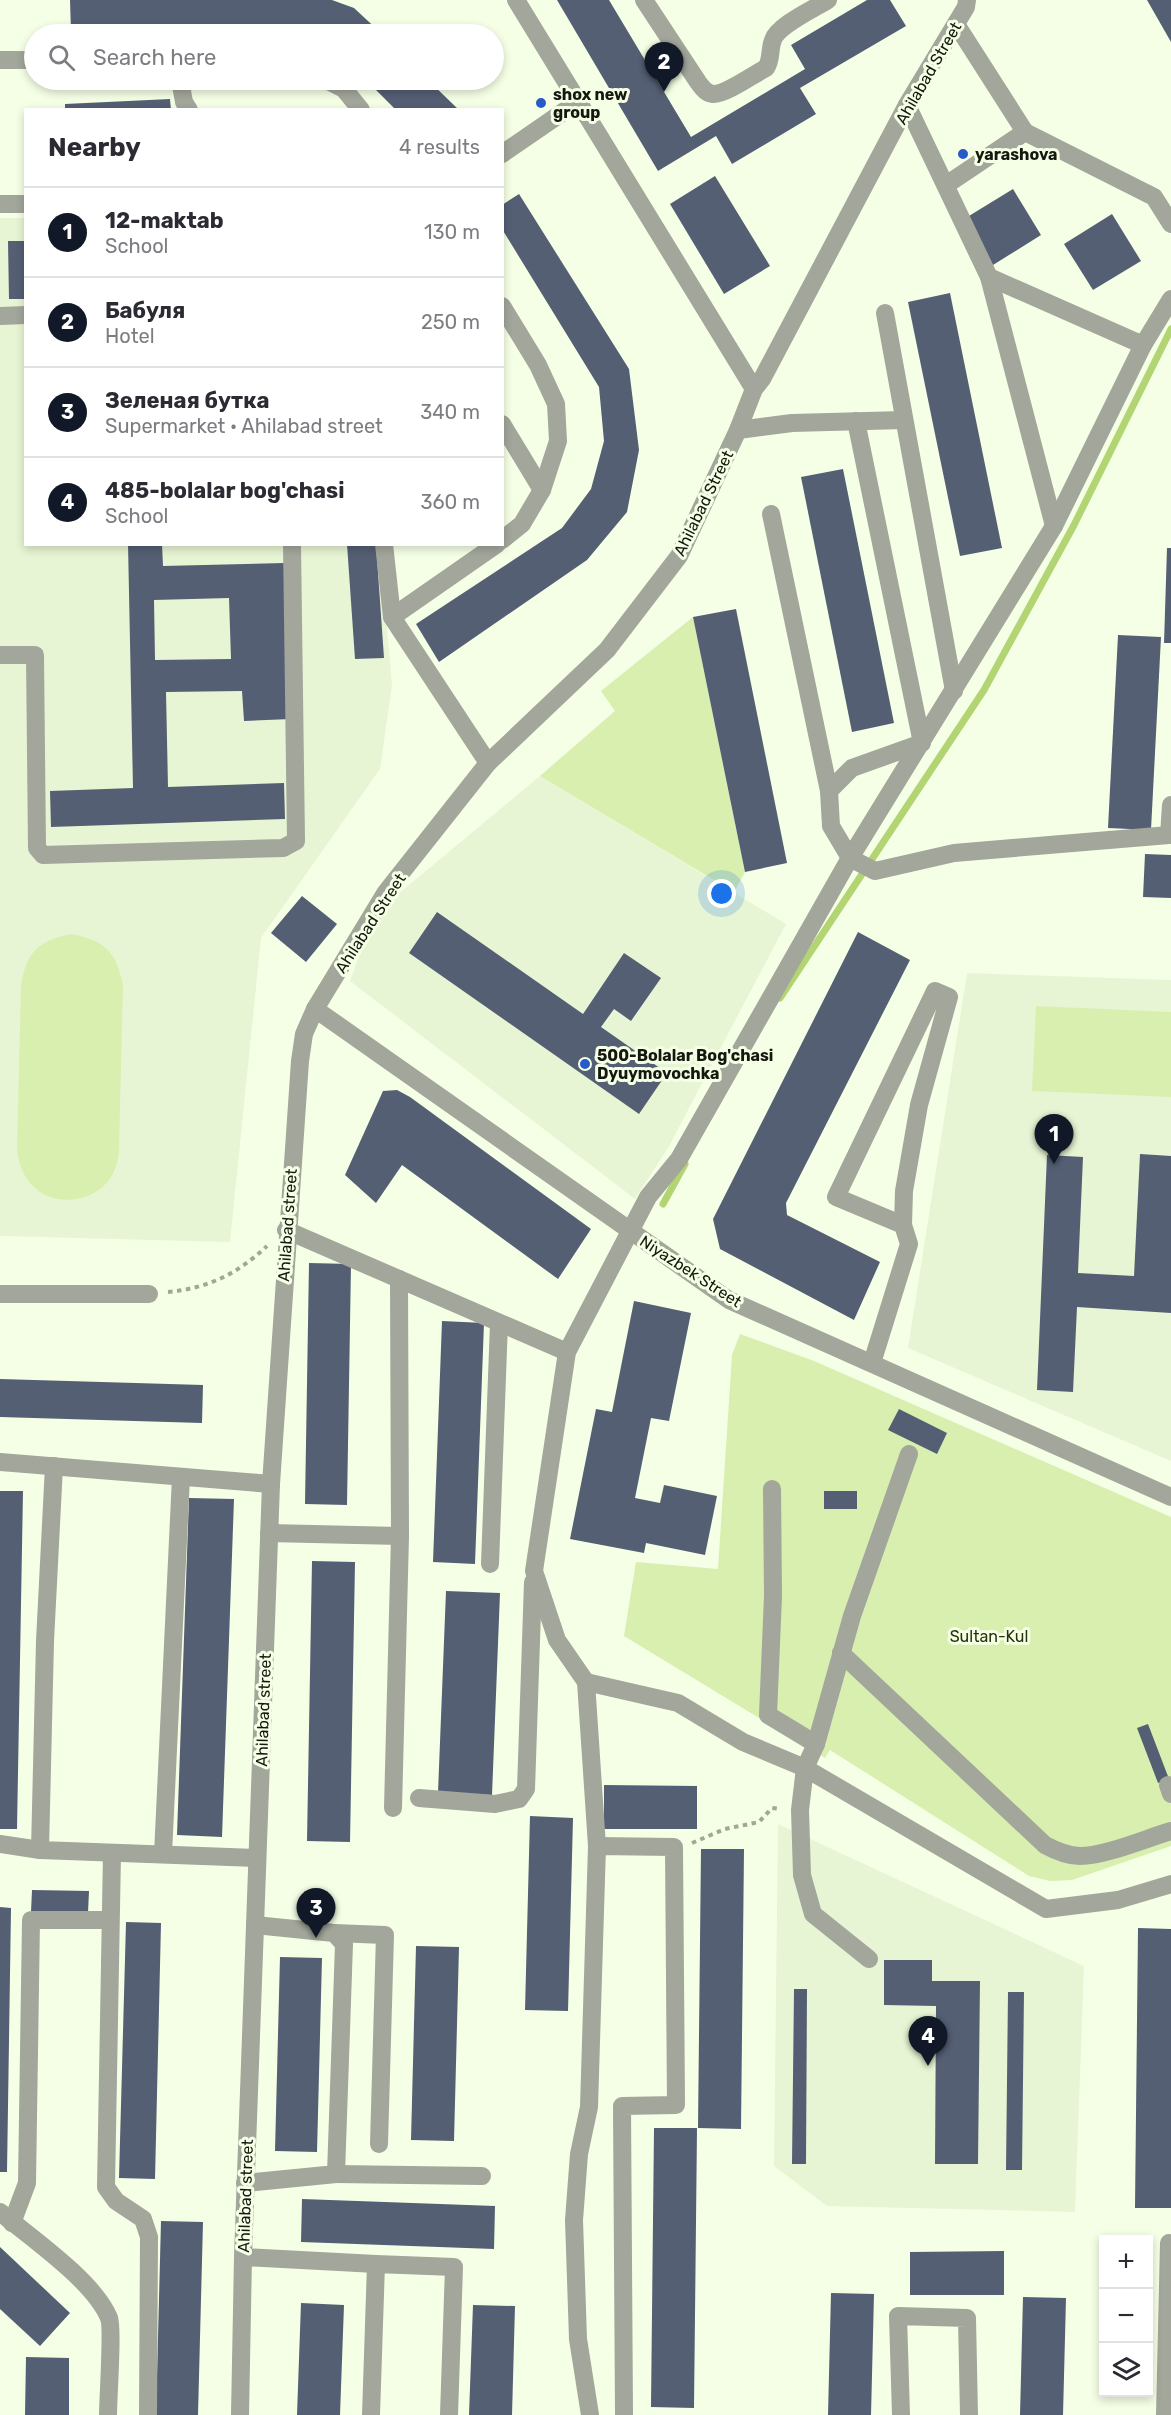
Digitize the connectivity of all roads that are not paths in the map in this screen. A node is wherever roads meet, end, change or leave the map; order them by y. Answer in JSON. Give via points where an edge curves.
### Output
{"nodes":[{"id":1,"x":516,"y":0,"type":"edge"},
{"id":2,"x":644,"y":0,"type":"edge"},
{"id":3,"x":828,"y":0,"type":"edge"},
{"id":4,"x":963,"y":2,"type":"edge"},
{"id":5,"x":956,"y":24,"type":"junction"},
{"id":6,"x":0,"y":60,"type":"edge"},
{"id":7,"x":24,"y":60,"type":"edge"},
{"id":8,"x":182,"y":90,"type":"edge"},
{"id":9,"x":344,"y":90,"type":"edge"},
{"id":10,"x":579,"y":101,"type":"junction"},
{"id":11,"x":908,"y":105,"type":"junction"},
{"id":12,"x":188,"y":108,"type":"edge"},
{"id":13,"x":359,"y":108,"type":"edge"},
{"id":14,"x":1025,"y":132,"type":"junction"},
{"id":15,"x":504,"y":153,"type":"edge"},
{"id":16,"x":946,"y":185,"type":"junction"},
{"id":17,"x":0,"y":204,"type":"edge"},
{"id":18,"x":24,"y":204,"type":"edge"},
{"id":19,"x":1171,"y":224,"type":"edge"},
{"id":20,"x":989,"y":277,"type":"junction"},
{"id":21,"x":1171,"y":299,"type":"edge"},
{"id":22,"x":504,"y":309,"type":"edge"},
{"id":23,"x":885,"y":313,"type":"dead end"},
{"id":24,"x":24,"y":315,"type":"edge"},
{"id":25,"x":0,"y":316,"type":"edge"},
{"id":26,"x":1143,"y":345,"type":"junction"},
{"id":27,"x":754,"y":389,"type":"junction"},
{"id":28,"x":904,"y":420,"type":"junction"},
{"id":29,"x":856,"y":421,"type":"junction"},
{"id":30,"x":504,"y":427,"type":"edge"},
{"id":31,"x":738,"y":430,"type":"junction"},
{"id":32,"x":542,"y":490,"type":"junction"},
{"id":33,"x":771,"y":514,"type":"dead end"},
{"id":34,"x":1054,"y":526,"type":"junction"},
{"id":35,"x":504,"y":538,"type":"edge"},
{"id":36,"x":292,"y":546,"type":"edge"},
{"id":37,"x":384,"y":546,"type":"edge"},
{"id":38,"x":494,"y":546,"type":"edge"},
{"id":39,"x":392,"y":617,"type":"junction"},
{"id":40,"x":0,"y":655,"type":"edge"},
{"id":41,"x":954,"y":691,"type":"junction"},
{"id":42,"x":922,"y":743,"type":"junction"},
{"id":43,"x":488,"y":763,"type":"junction"},
{"id":44,"x":828,"y":791,"type":"junction"},
{"id":45,"x":1171,"y":805,"type":"edge"},
{"id":46,"x":1170,"y":835,"type":"edge"},
{"id":47,"x":849,"y":858,"type":"junction"},
{"id":48,"x":315,"y":1009,"type":"junction"},
{"id":49,"x":903,"y":1225,"type":"junction"},
{"id":50,"x":286,"y":1230,"type":"junction"},
{"id":51,"x":629,"y":1231,"type":"junction"},
{"id":52,"x":399,"y":1279,"type":"junction"},
{"id":53,"x":0,"y":1294,"type":"edge"},
{"id":54,"x":149,"y":1294,"type":"road end"},
{"id":55,"x":499,"y":1323,"type":"junction"},
{"id":56,"x":567,"y":1352,"type":"junction"},
{"id":57,"x":872,"y":1363,"type":"junction"},
{"id":58,"x":909,"y":1454,"type":"dead end"},
{"id":59,"x":0,"y":1462,"type":"edge"},
{"id":60,"x":54,"y":1466,"type":"junction"},
{"id":61,"x":180,"y":1477,"type":"junction"},
{"id":62,"x":271,"y":1484,"type":"junction"},
{"id":63,"x":772,"y":1489,"type":"dead end"},
{"id":64,"x":1171,"y":1497,"type":"edge"},
{"id":65,"x":269,"y":1533,"type":"junction"},
{"id":66,"x":400,"y":1536,"type":"junction"},
{"id":67,"x":490,"y":1564,"type":"dead end"},
{"id":68,"x":534,"y":1571,"type":"junction"},
{"id":69,"x":841,"y":1653,"type":"junction"},
{"id":70,"x":586,"y":1682,"type":"junction"},
{"id":71,"x":816,"y":1744,"type":"junction"},
{"id":72,"x":805,"y":1768,"type":"junction"},
{"id":73,"x":419,"y":1798,"type":"dead end"},
{"id":74,"x":393,"y":1808,"type":"dead end"},
{"id":75,"x":1171,"y":1831,"type":"edge"},
{"id":76,"x":0,"y":1844,"type":"edge"},
{"id":77,"x":597,"y":1846,"type":"junction"},
{"id":78,"x":40,"y":1850,"type":"junction"},
{"id":79,"x":112,"y":1853,"type":"junction"},
{"id":80,"x":163,"y":1854,"type":"junction"},
{"id":81,"x":257,"y":1858,"type":"junction"},
{"id":82,"x":1171,"y":1884,"type":"edge"},
{"id":83,"x":110,"y":1920,"type":"junction"},
{"id":84,"x":255,"y":1925,"type":"junction"},
{"id":85,"x":334,"y":1933,"type":"junction"},
{"id":86,"x":869,"y":1959,"type":"dead end"},
{"id":87,"x":622,"y":2106,"type":"junction"},
{"id":88,"x":589,"y":2107,"type":"junction"},
{"id":89,"x":379,"y":2144,"type":"dead end"},
{"id":90,"x":336,"y":2174,"type":"junction"},
{"id":91,"x":482,"y":2176,"type":"dead end"},
{"id":92,"x":245,"y":2184,"type":"junction"},
{"id":93,"x":6,"y":2218,"type":"edge"},
{"id":94,"x":1169,"y":2243,"type":"dead end"},
{"id":95,"x":243,"y":2257,"type":"junction"},
{"id":96,"x":376,"y":2264,"type":"junction"},
{"id":97,"x":108,"y":2415,"type":"edge"},
{"id":98,"x":148,"y":2415,"type":"edge"},
{"id":99,"x":240,"y":2415,"type":"edge"},
{"id":100,"x":371,"y":2415,"type":"edge"},
{"id":101,"x":449,"y":2415,"type":"edge"},
{"id":102,"x":590,"y":2415,"type":"edge"},
{"id":103,"x":624,"y":2415,"type":"edge"},
{"id":104,"x":901,"y":2415,"type":"edge"},
{"id":105,"x":969,"y":2415,"type":"edge"},
{"id":106,"x":1166,"y":2415,"type":"edge"}],
"edges":[{"from":1,"to":10,"type":"street"},
{"from":2,"to":3,"type":"street","via":[[698,82],[712,94],[766,68],[780,29]]},
{"from":4,"to":5,"type":"street","name":"Ahilabad Street"},
{"from":5,"to":11,"type":"street","name":"Ahilabad Street"},
{"from":5,"to":14,"type":"street"},
{"from":6,"to":7,"type":"street"},
{"from":8,"to":12,"type":"street"},
{"from":9,"to":13,"type":"street"},
{"from":10,"to":15,"type":"street"},
{"from":10,"to":27,"type":"street"},
{"from":11,"to":16,"type":"street"},
{"from":11,"to":27,"type":"street","name":"Ahilabad Street"},
{"from":14,"to":16,"type":"street"},
{"from":14,"to":19,"type":"street","via":[[1154,197]]},
{"from":16,"to":20,"type":"street"},
{"from":17,"to":18,"type":"street"},
{"from":20,"to":26,"type":"street"},
{"from":20,"to":34,"type":"street"},
{"from":21,"to":26,"type":"street"},
{"from":22,"to":32,"type":"street","via":[[556,404],[558,441]]},
{"from":23,"to":28,"type":"street"},
{"from":24,"to":25,"type":"street"},
{"from":26,"to":34,"type":"street"},
{"from":27,"to":31,"type":"street","name":"Ahilabad Street"},
{"from":28,"to":29,"type":"street"},
{"from":28,"to":41,"type":"street"},
{"from":29,"to":31,"type":"street"},
{"from":29,"to":42,"type":"street"},
{"from":30,"to":32,"type":"street"},
{"from":31,"to":43,"type":"street","name":"Ahilabad Street","via":[[679,556],[607,650]]},
{"from":32,"to":35,"type":"street","via":[[522,524]]},
{"from":33,"to":44,"type":"street"},
{"from":34,"to":41,"type":"street"},
{"from":36,"to":40,"type":"street","via":[[296,841],[283,848],[43,855],[37,848],[35,655]]},
{"from":37,"to":39,"type":"street"},
{"from":38,"to":39,"type":"street"},
{"from":39,"to":43,"type":"street"},
{"from":41,"to":42,"type":"street"},
{"from":42,"to":44,"type":"street","via":[[852,768]]},
{"from":42,"to":47,"type":"street"},
{"from":43,"to":48,"type":"street","name":"Ahilabad Street","via":[[386,892]]},
{"from":44,"to":47,"type":"street","via":[[831,826]]},
{"from":45,"to":46,"type":"street"},
{"from":46,"to":47,"type":"street","via":[[954,853],[875,871]]},
{"from":47,"to":51,"type":"street","via":[[679,1159],[648,1197]]},
{"from":48,"to":50,"type":"street","name":"Ahilabad street","via":[[304,1034],[300,1061]]},
{"from":48,"to":51,"type":"street","name":"Niyazbek Street"},
{"from":49,"to":49,"type":"street","via":[[904,1191],[919,1105],[949,997],[935,991],[836,1197]]},
{"from":49,"to":57,"type":"street","via":[[909,1244]]},
{"from":50,"to":52,"type":"street"},
{"from":50,"to":62,"type":"street","name":"Ahilabad street"},
{"from":51,"to":56,"type":"street"},
{"from":51,"to":57,"type":"street","name":"Niyazbek Street","via":[[729,1300]]},
{"from":52,"to":55,"type":"street"},
{"from":52,"to":66,"type":"street"},
{"from":53,"to":54,"type":"street"},
{"from":55,"to":56,"type":"street"},
{"from":55,"to":67,"type":"street"},
{"from":56,"to":68,"type":"street"},
{"from":57,"to":64,"type":"street","name":"Niyazbek Street"},
{"from":58,"to":69,"type":"street"},
{"from":59,"to":60,"type":"street"},
{"from":60,"to":61,"type":"street"},
{"from":60,"to":78,"type":"street"},
{"from":61,"to":62,"type":"street"},
{"from":61,"to":80,"type":"street"},
{"from":62,"to":65,"type":"street","name":"Ahilabad street"},
{"from":63,"to":71,"type":"street","via":[[768,1714]]},
{"from":65,"to":66,"type":"street"},
{"from":65,"to":81,"type":"street","name":"Ahilabad street"},
{"from":66,"to":74,"type":"street"},
{"from":68,"to":70,"type":"street","via":[[557,1640]]},
{"from":68,"to":73,"type":"street","via":[[526,1789],[519,1799],[495,1804]]},
{"from":69,"to":71,"type":"street"},
{"from":69,"to":75,"type":"street","via":[[1045,1845],[1068,1854],[1087,1855]]},
{"from":70,"to":72,"type":"street","via":[[678,1703],[743,1742]]},
{"from":70,"to":77,"type":"street"},
{"from":71,"to":72,"type":"street"},
{"from":72,"to":82,"type":"street","via":[[1046,1909],[1118,1900]]},
{"from":72,"to":86,"type":"street","via":[[800,1810],[802,1875],[813,1914]]},
{"from":76,"to":78,"type":"street"},
{"from":77,"to":87,"type":"street","via":[[674,1847],[676,2105]]},
{"from":77,"to":88,"type":"street"},
{"from":78,"to":79,"type":"street"},
{"from":79,"to":80,"type":"street"},
{"from":79,"to":83,"type":"street"},
{"from":80,"to":81,"type":"street"},
{"from":81,"to":84,"type":"street","name":"Ahilabad street"},
{"from":83,"to":93,"type":"street","via":[[32,1920],[27,2183]]},
{"from":83,"to":98,"type":"street","via":[[106,2187],[116,2201],[143,2219],[150,2237]]},
{"from":84,"to":85,"type":"street"},
{"from":84,"to":92,"type":"street","name":"Ahilabad street"},
{"from":85,"to":89,"type":"street","via":[[385,1935]]},
{"from":85,"to":90,"type":"street","via":[[344,1944]]},
{"from":87,"to":88,"type":"street"},
{"from":87,"to":103,"type":"street"},
{"from":88,"to":102,"type":"street","via":[[579,2154],[574,2220],[578,2339]]},
{"from":90,"to":91,"type":"street"},
{"from":90,"to":92,"type":"street"},
{"from":92,"to":95,"type":"street","name":"Ahilabad street"},
{"from":93,"to":97,"type":"street","via":[[70,2270],[110,2319]]},
{"from":94,"to":106,"type":"street"},
{"from":95,"to":96,"type":"street"},
{"from":95,"to":99,"type":"street","name":"Ahilabad street"},
{"from":96,"to":100,"type":"street"},
{"from":96,"to":101,"type":"street","via":[[454,2267]]},
{"from":104,"to":105,"type":"street","via":[[898,2316],[967,2318]]}]}
